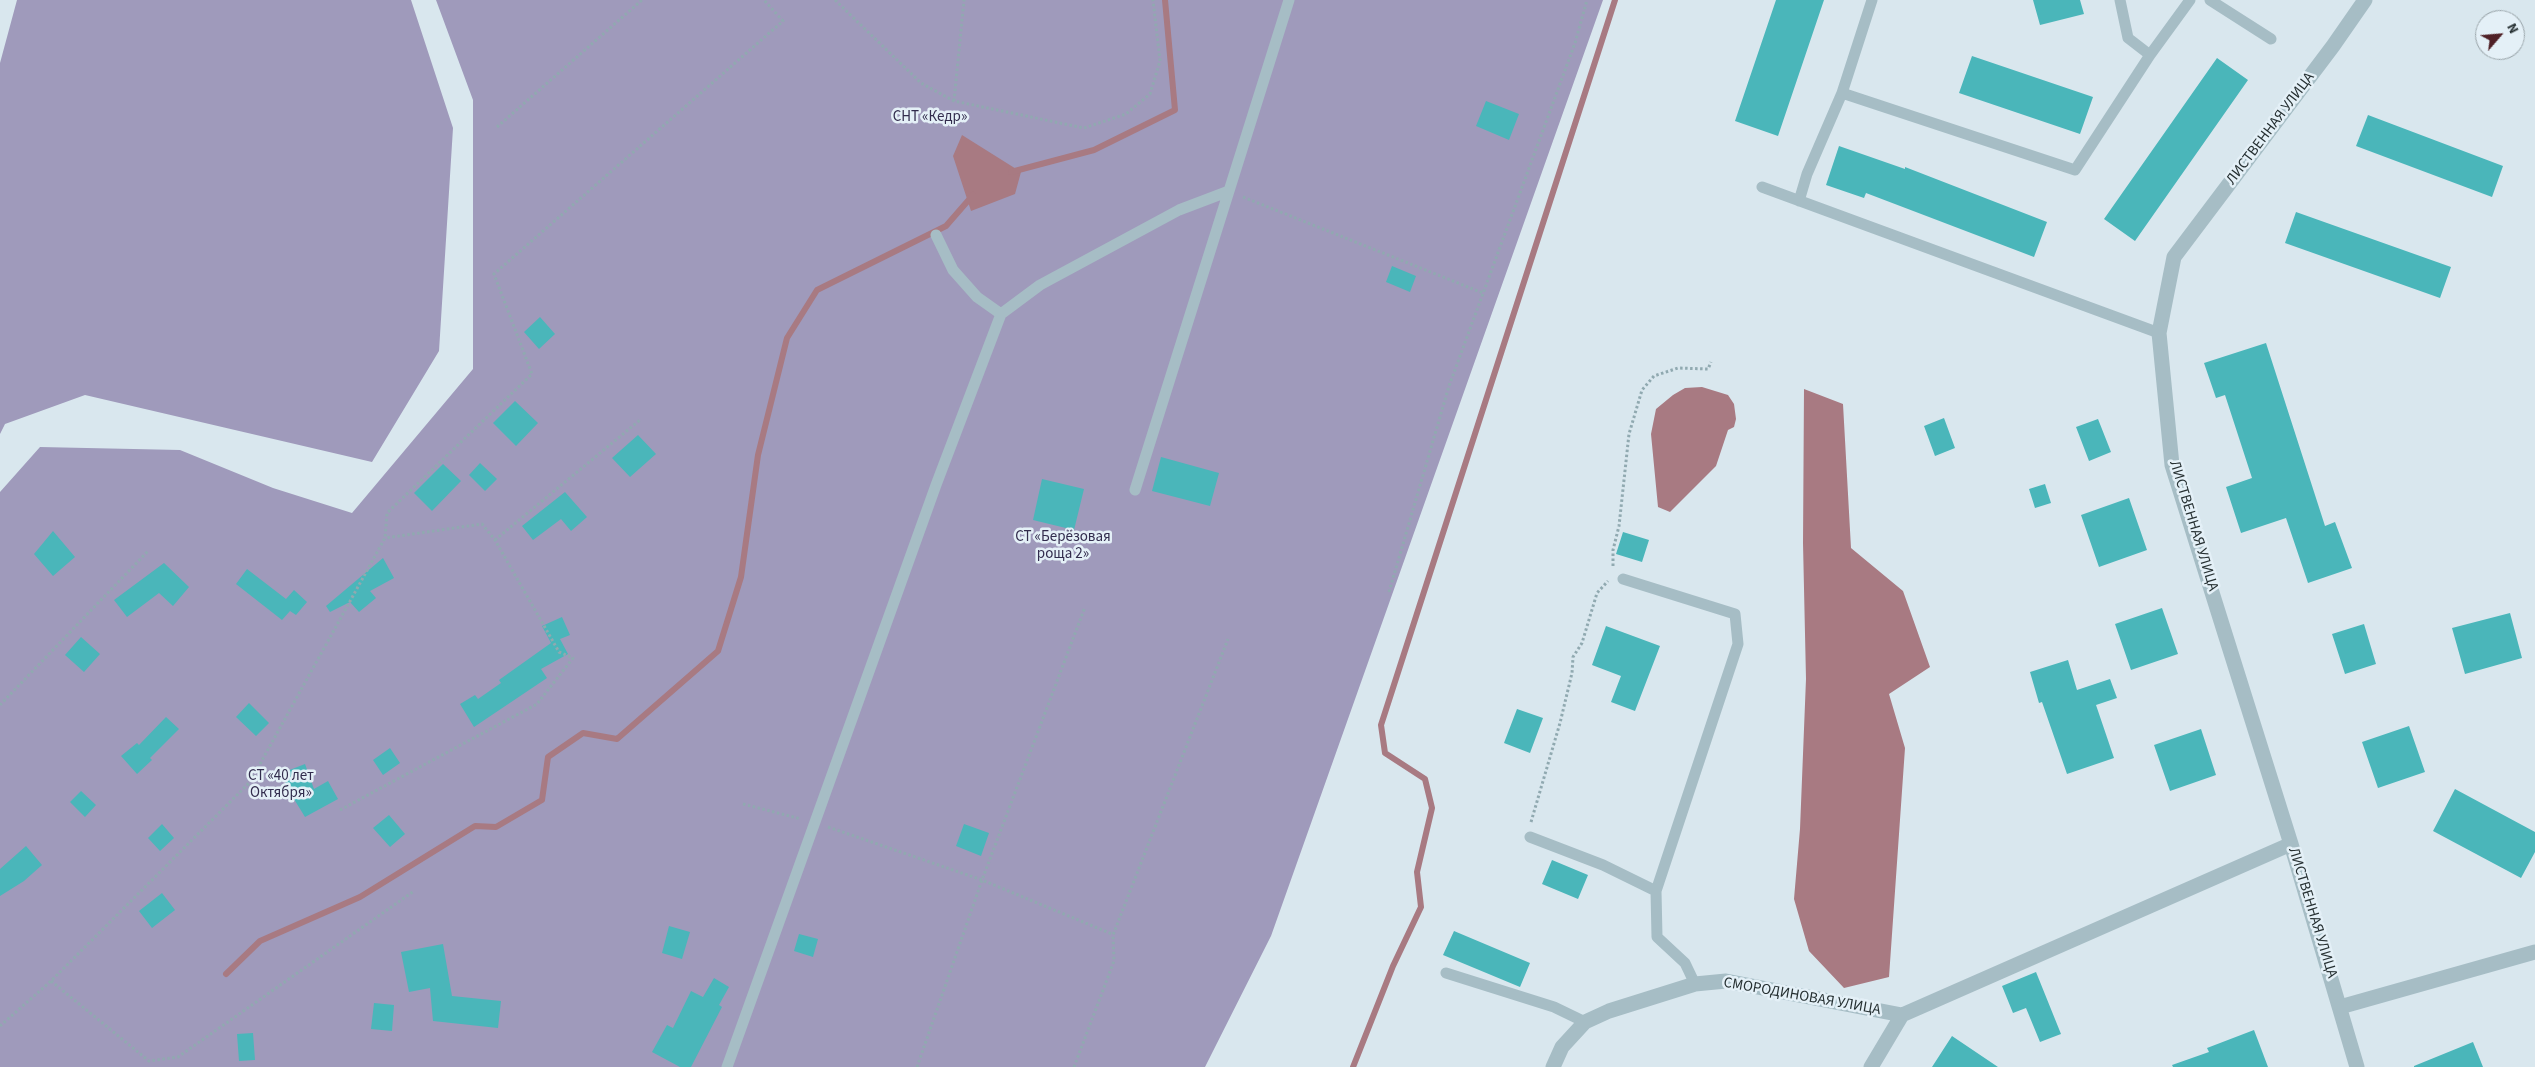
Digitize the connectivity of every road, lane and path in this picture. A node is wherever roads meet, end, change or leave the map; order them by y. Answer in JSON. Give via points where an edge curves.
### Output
{"nodes":[{"id":1,"x":642,"y":0,"type":"edge"},
{"id":2,"x":764,"y":0,"type":"edge"},
{"id":3,"x":835,"y":0,"type":"edge"},
{"id":4,"x":964,"y":0,"type":"edge"},
{"id":5,"x":1153,"y":0,"type":"edge"},
{"id":6,"x":1289,"y":0,"type":"edge"},
{"id":7,"x":1587,"y":0,"type":"edge"},
{"id":8,"x":1872,"y":0,"type":"edge"},
{"id":9,"x":2120,"y":0,"type":"edge"},
{"id":10,"x":2190,"y":0,"type":"edge"},
{"id":11,"x":2210,"y":0,"type":"edge"},
{"id":12,"x":2366,"y":0,"type":"edge"},
{"id":13,"x":2271,"y":39,"type":"dead end"},
{"id":14,"x":2150,"y":55,"type":"junction"},
{"id":15,"x":1842,"y":93,"type":"junction"},
{"id":16,"x":954,"y":101,"type":"junction"},
{"id":17,"x":497,"y":127,"type":"dead end"},
{"id":18,"x":1762,"y":187,"type":"dead end"},
{"id":19,"x":1228,"y":191,"type":"junction"},
{"id":20,"x":1799,"y":201,"type":"junction"},
{"id":21,"x":936,"y":235,"type":"dead end"},
{"id":22,"x":1483,"y":293,"type":"junction"},
{"id":23,"x":1001,"y":314,"type":"junction"},
{"id":24,"x":2159,"y":333,"type":"junction"},
{"id":25,"x":1711,"y":362,"type":"dead end"},
{"id":26,"x":640,"y":420,"type":"dead end"},
{"id":27,"x":1135,"y":490,"type":"dead end"},
{"id":28,"x":385,"y":538,"type":"junction"},
{"id":29,"x":496,"y":540,"type":"junction"},
{"id":30,"x":149,"y":550,"type":"dead end"},
{"id":31,"x":1612,"y":570,"type":"dead end"},
{"id":32,"x":1609,"y":579,"type":"dead end"},
{"id":33,"x":1624,"y":579,"type":"dead end"},
{"id":34,"x":1389,"y":592,"type":"dead end"},
{"id":35,"x":1085,"y":607,"type":"dead end"},
{"id":36,"x":1228,"y":639,"type":"dead end"},
{"id":37,"x":0,"y":705,"type":"edge"},
{"id":38,"x":744,"y":804,"type":"dead end"},
{"id":39,"x":340,"y":810,"type":"dead end"},
{"id":40,"x":814,"y":822,"type":"junction"},
{"id":41,"x":1530,"y":837,"type":"joint"},
{"id":42,"x":2292,"y":844,"type":"junction"},
{"id":43,"x":982,"y":880,"type":"junction"},
{"id":44,"x":414,"y":891,"type":"dead end"},
{"id":45,"x":1656,"y":891,"type":"junction"},
{"id":46,"x":1113,"y":934,"type":"junction"},
{"id":47,"x":2535,"y":952,"type":"edge"},
{"id":48,"x":1446,"y":973,"type":"dead end"},
{"id":49,"x":51,"y":981,"type":"junction"},
{"id":50,"x":1695,"y":984,"type":"junction"},
{"id":51,"x":2340,"y":1007,"type":"junction"},
{"id":52,"x":1902,"y":1015,"type":"junction"},
{"id":53,"x":1585,"y":1022,"type":"junction"},
{"id":54,"x":0,"y":1026,"type":"edge"},
{"id":55,"x":728,"y":1067,"type":"edge"},
{"id":56,"x":916,"y":1067,"type":"edge"},
{"id":57,"x":1074,"y":1067,"type":"edge"},
{"id":58,"x":1553,"y":1067,"type":"edge"},
{"id":59,"x":1870,"y":1067,"type":"edge"},
{"id":60,"x":2357,"y":1067,"type":"edge"}],
"edges":[{"from":1,"to":17,"type":"path"},
{"from":2,"to":28,"type":"path","via":[[783,21],[494,274],[532,374],[387,514]]},
{"from":3,"to":16,"type":"path","via":[[921,83]]},
{"from":4,"to":16,"type":"path"},
{"from":5,"to":16,"type":"path","via":[[1160,61],[1150,94],[1126,114],[1084,128]]},
{"from":6,"to":19,"type":"lane"},
{"from":7,"to":22,"type":"path","via":[[1575,43]]},
{"from":8,"to":15,"type":"lane"},
{"from":9,"to":14,"type":"lane","via":[[2128,38]]},
{"from":10,"to":14,"type":"lane"},
{"from":11,"to":13,"type":"lane"},
{"from":12,"to":24,"type":"street","name":"ЛИСТВЕННАЯ УЛИЦА","via":[[2174,257]]},
{"from":14,"to":15,"type":"lane","via":[[2075,170]]},
{"from":15,"to":20,"type":"lane","via":[[1807,174]]},
{"from":18,"to":20,"type":"lane"},
{"from":19,"to":22,"type":"path"},
{"from":19,"to":23,"type":"lane","via":[[1179,210],[1040,285]]},
{"from":19,"to":27,"type":"lane"},
{"from":20,"to":24,"type":"lane"},
{"from":21,"to":23,"type":"lane","via":[[953,270],[977,297]]},
{"from":22,"to":34,"type":"path","via":[[1449,386]]},
{"from":23,"to":40,"type":"lane"},
{"from":24,"to":42,"type":"street","name":"ЛИСТВЕННАЯ УЛИЦА","via":[[2172,465]]},
{"from":25,"to":31,"type":"path","via":[[1708,370],[1678,368],[1654,376],[1642,390],[1629,434]]},
{"from":26,"to":29,"type":"path"},
{"from":28,"to":29,"type":"path","via":[[482,524]]},
{"from":28,"to":49,"type":"path","via":[[250,782]]},
{"from":29,"to":39,"type":"path","via":[[559,652],[573,658],[537,704]]},
{"from":30,"to":37,"type":"path"},
{"from":32,"to":41,"type":"path","via":[[1597,593],[1582,643],[1573,656],[1560,722],[1529,827]]},
{"from":33,"to":45,"type":"lane","via":[[1735,614],[1738,644]]},
{"from":35,"to":43,"type":"path"},
{"from":36,"to":46,"type":"path"},
{"from":38,"to":40,"type":"path"},
{"from":40,"to":43,"type":"path"},
{"from":40,"to":55,"type":"lane"},
{"from":41,"to":45,"type":"lane","via":[[1603,865]]},
{"from":42,"to":51,"type":"street","name":"ЛИСТВЕННАЯ УЛИЦА"},
{"from":42,"to":52,"type":"street"},
{"from":43,"to":46,"type":"path"},
{"from":43,"to":56,"type":"path"},
{"from":44,"to":49,"type":"path","via":[[178,1057],[149,1061]]},
{"from":45,"to":50,"type":"lane","via":[[1657,937],[1685,963]]},
{"from":46,"to":57,"type":"path","via":[[1114,961]]},
{"from":47,"to":51,"type":"street"},
{"from":48,"to":53,"type":"lane","via":[[1554,1007]]},
{"from":49,"to":54,"type":"path"},
{"from":50,"to":52,"type":"street","name":"СМОРОДИНОВАЯ УЛИЦА","via":[[1726,981]]},
{"from":50,"to":53,"type":"street","name":"СМОРОДИНОВАЯ УЛИЦА","via":[[1609,1010]]},
{"from":51,"to":60,"type":"street","name":"ЛИСТВЕННАЯ УЛИЦА"},
{"from":52,"to":59,"type":"street"},
{"from":53,"to":58,"type":"street","name":"СМОРОДИНОВАЯ УЛИЦА","via":[[1562,1046]]}]}
